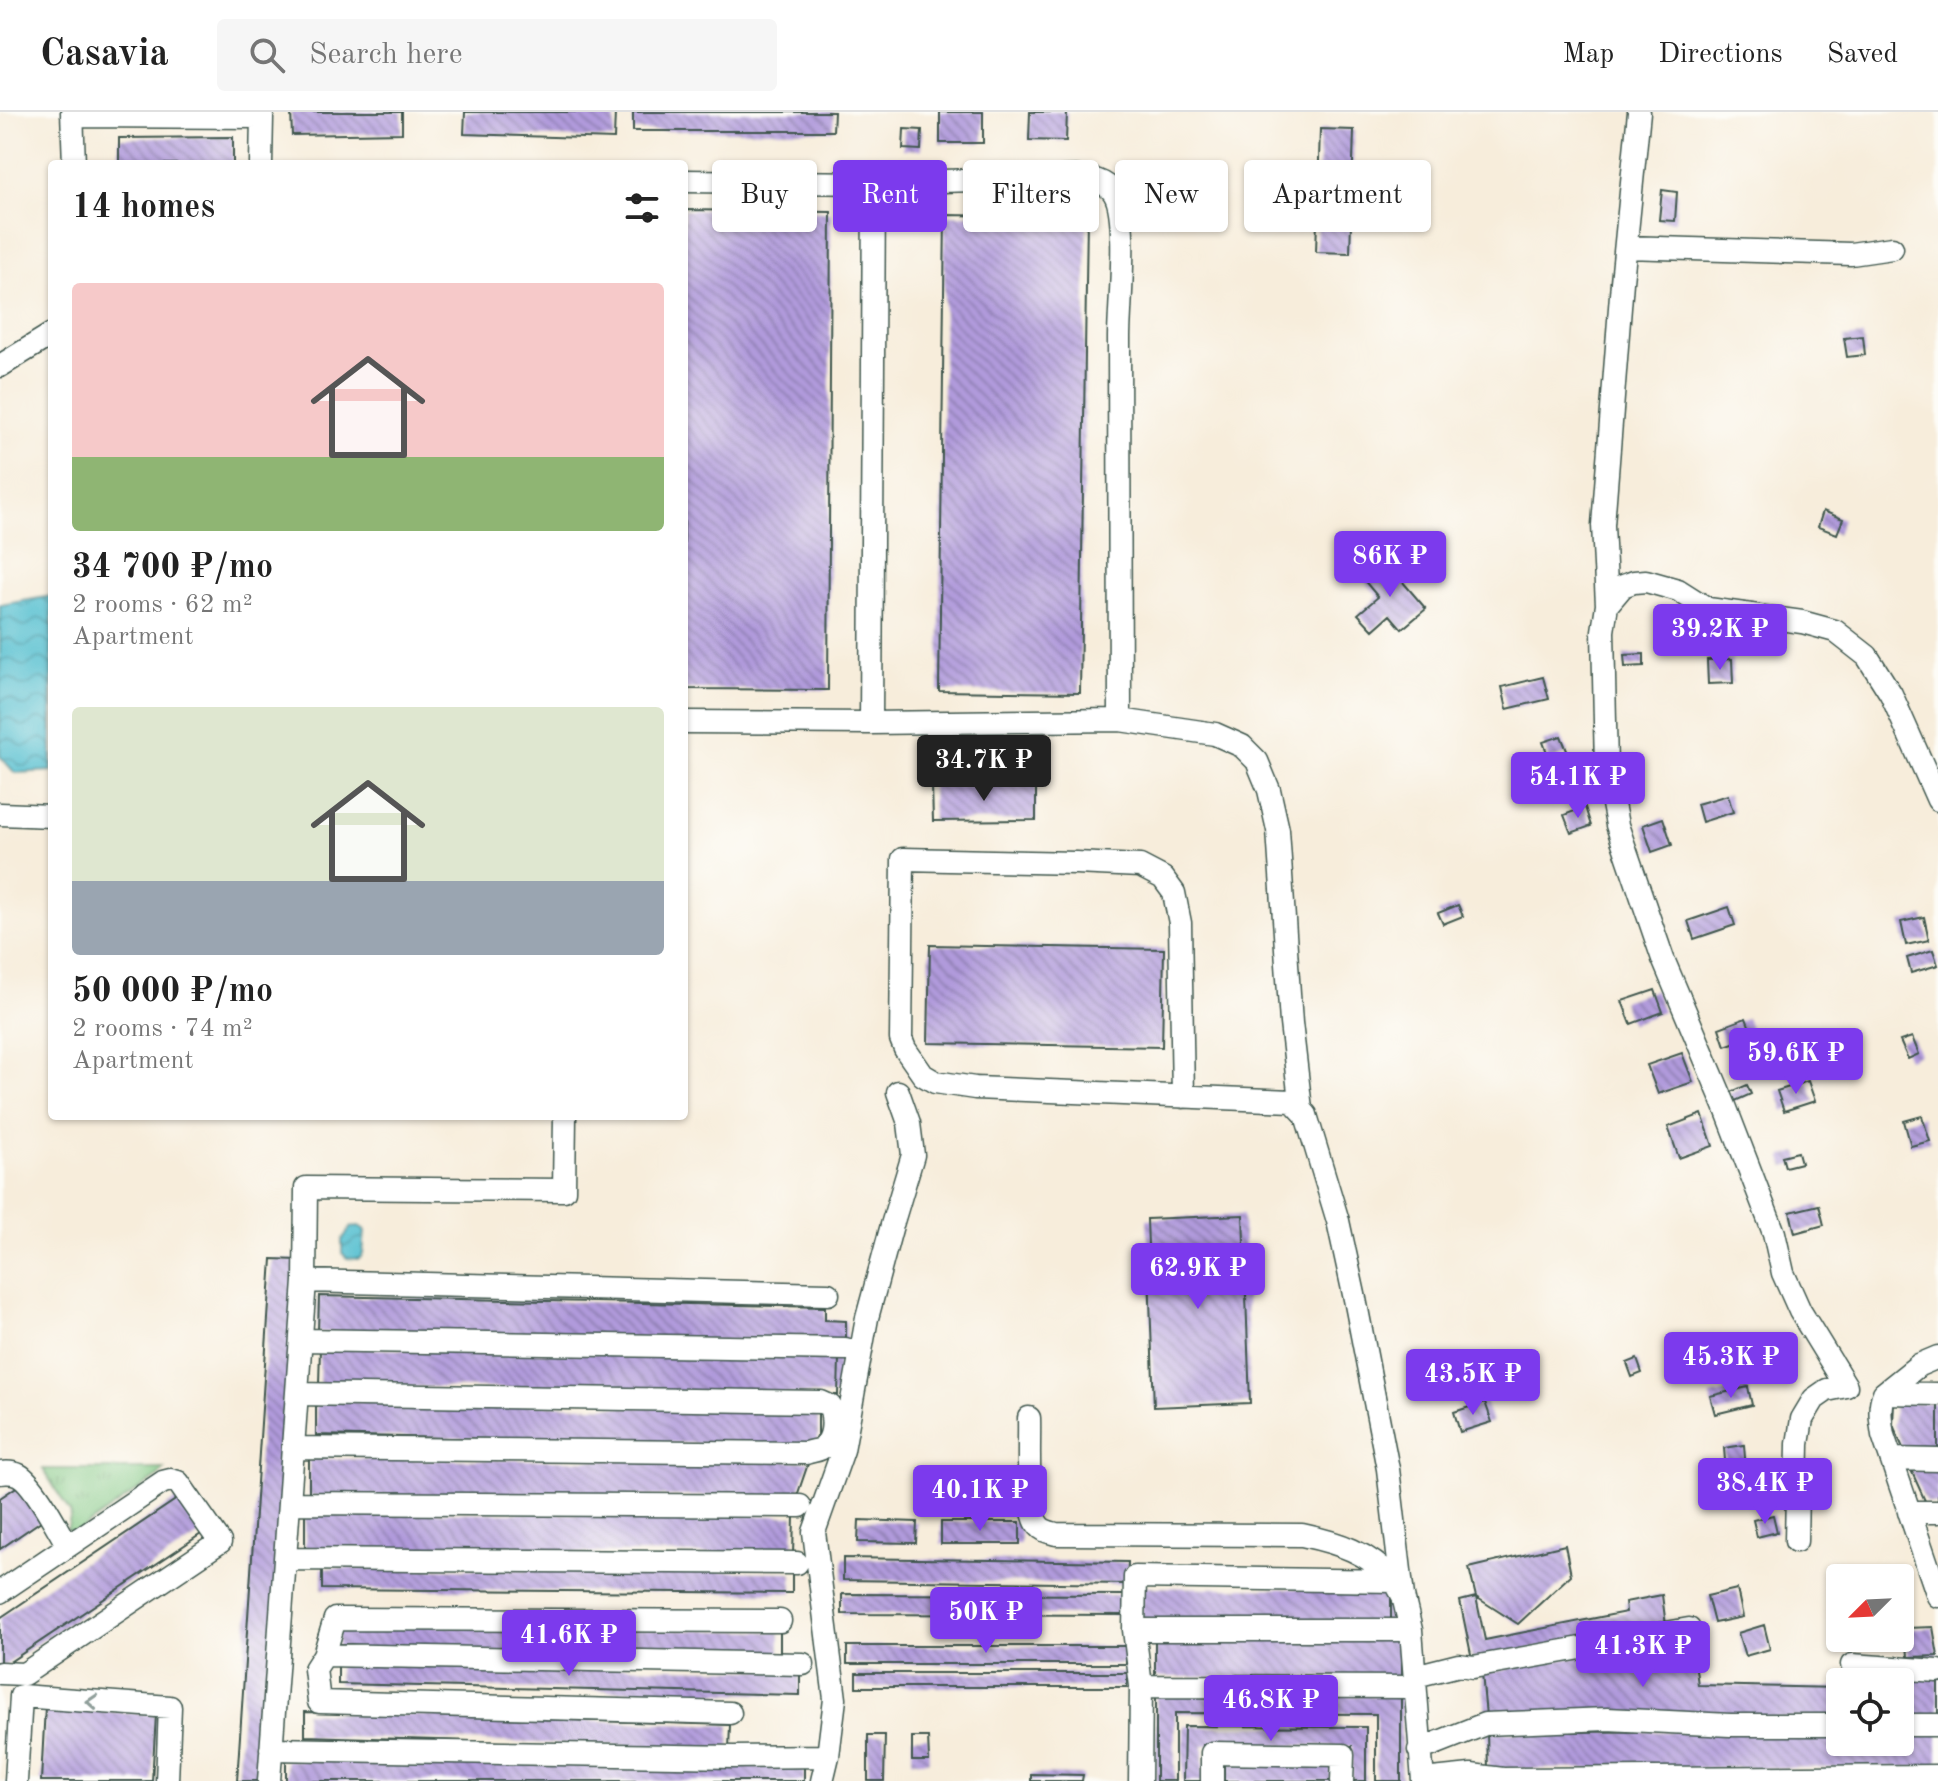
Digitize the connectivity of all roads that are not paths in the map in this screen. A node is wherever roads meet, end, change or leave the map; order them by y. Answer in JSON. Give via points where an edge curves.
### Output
{"nodes":[{"id":1,"x":1639,"y":112,"type":"edge"},
{"id":2,"x":72,"y":114,"type":"edge"},
{"id":3,"x":74,"y":160,"type":"edge"},
{"id":4,"x":261,"y":160,"type":"edge"},
{"id":5,"x":688,"y":181,"type":"edge"},
{"id":6,"x":947,"y":181,"type":"edge"},
{"id":7,"x":833,"y":183,"type":"edge"},
{"id":8,"x":874,"y":232,"type":"edge"},
{"id":9,"x":1626,"y":247,"type":"junction"},
{"id":10,"x":1892,"y":248,"type":"dead end"},
{"id":11,"x":48,"y":336,"type":"edge"},
{"id":12,"x":0,"y":366,"type":"edge"},
{"id":13,"x":1607,"y":605,"type":"junction"},
{"id":14,"x":1120,"y":720,"type":"junction"},
{"id":15,"x":688,"y":722,"type":"edge"},
{"id":16,"x":871,"y":723,"type":"junction"},
{"id":17,"x":1938,"y":800,"type":"edge"},
{"id":18,"x":0,"y":814,"type":"edge"},
{"id":19,"x":48,"y":816,"type":"edge"},
{"id":20,"x":898,"y":1092,"type":"dead end"},
{"id":21,"x":1183,"y":1097,"type":"junction"},
{"id":22,"x":1301,"y":1109,"type":"junction"},
{"id":23,"x":565,"y":1120,"type":"edge"},
{"id":24,"x":305,"y":1281,"type":"junction"},
{"id":25,"x":828,"y":1294,"type":"dead end"},
{"id":26,"x":301,"y":1340,"type":"junction"},
{"id":27,"x":845,"y":1349,"type":"dead end"},
{"id":28,"x":1938,"y":1357,"type":"edge"},
{"id":29,"x":1846,"y":1386,"type":"junction"},
{"id":30,"x":297,"y":1394,"type":"junction"},
{"id":31,"x":1938,"y":1394,"type":"edge"},
{"id":32,"x":1883,"y":1396,"type":"junction"},
{"id":33,"x":1029,"y":1418,"type":"dead end"},
{"id":34,"x":293,"y":1448,"type":"junction"},
{"id":35,"x":1891,"y":1459,"type":"junction"},
{"id":36,"x":1938,"y":1460,"type":"edge"},
{"id":37,"x":0,"y":1473,"type":"edge"},
{"id":38,"x":289,"y":1503,"type":"junction"},
{"id":39,"x":800,"y":1506,"type":"dead end"},
{"id":40,"x":1909,"y":1512,"type":"junction"},
{"id":41,"x":1938,"y":1512,"type":"edge"},
{"id":42,"x":1796,"y":1541,"type":"dead end"},
{"id":43,"x":68,"y":1546,"type":"junction"},
{"id":44,"x":285,"y":1559,"type":"junction"},
{"id":45,"x":797,"y":1563,"type":"dead end"},
{"id":46,"x":1933,"y":1565,"type":"edge"},
{"id":47,"x":1399,"y":1588,"type":"junction"},
{"id":48,"x":0,"y":1592,"type":"edge"},
{"id":49,"x":1938,"y":1596,"type":"edge"},
{"id":50,"x":780,"y":1621,"type":"dead end"},
{"id":51,"x":1689,"y":1629,"type":"dead end"},
{"id":52,"x":1134,"y":1630,"type":"junction"},
{"id":53,"x":1411,"y":1630,"type":"junction"},
{"id":54,"x":320,"y":1662,"type":"junction"},
{"id":55,"x":803,"y":1664,"type":"dead end"},
{"id":56,"x":1852,"y":1665,"type":"dead end"},
{"id":57,"x":277,"y":1666,"type":"junction"},
{"id":58,"x":1938,"y":1671,"type":"edge"},
{"id":59,"x":0,"y":1673,"type":"edge"},
{"id":60,"x":1415,"y":1681,"type":"junction"},
{"id":61,"x":1141,"y":1686,"type":"junction"},
{"id":62,"x":730,"y":1713,"type":"dead end"},
{"id":63,"x":1826,"y":1725,"type":"edge"},
{"id":64,"x":1914,"y":1725,"type":"edge"},
{"id":65,"x":1938,"y":1725,"type":"edge"},
{"id":66,"x":271,"y":1749,"type":"junction"},
{"id":67,"x":1419,"y":1750,"type":"junction"},
{"id":68,"x":828,"y":1756,"type":"junction"},
{"id":69,"x":1938,"y":1776,"type":"edge"},
{"id":70,"x":1737,"y":1779,"type":"edge"},
{"id":71,"x":1423,"y":1780,"type":"edge"},
{"id":72,"x":16,"y":1781,"type":"edge"},
{"id":73,"x":167,"y":1781,"type":"edge"},
{"id":74,"x":269,"y":1781,"type":"edge"},
{"id":75,"x":822,"y":1781,"type":"edge"},
{"id":76,"x":1140,"y":1781,"type":"edge"},
{"id":77,"x":1212,"y":1781,"type":"edge"},
{"id":78,"x":1342,"y":1781,"type":"edge"}],
"edges":[{"from":1,"to":9,"type":"street"},
{"from":2,"to":3,"type":"street"},
{"from":2,"to":4,"type":"street","via":[[262,117]]},
{"from":5,"to":7,"type":"street"},
{"from":6,"to":14,"type":"street","via":[[1076,177],[1095,179],[1113,192],[1122,244]]},
{"from":8,"to":16,"type":"street"},
{"from":9,"to":10,"type":"street","via":[[1851,254]]},
{"from":9,"to":13,"type":"street","via":[[1603,525]]},
{"from":11,"to":12,"type":"street"},
{"from":13,"to":17,"type":"street","via":[[1623,586],[1646,581],[1678,590],[1708,609],[1835,631],[1867,656],[1891,694]]},
{"from":13,"to":29,"type":"street","via":[[1606,768],[1617,825],[1663,959],[1774,1233],[1783,1273]]},
{"from":14,"to":16,"type":"street"},
{"from":14,"to":22,"type":"street","via":[[1215,734],[1242,746],[1257,761],[1278,830]]},
{"from":15,"to":16,"type":"street"},
{"from":18,"to":19,"type":"street"},
{"from":20,"to":68,"type":"street","via":[[913,1155],[867,1318],[843,1450],[814,1532],[835,1699]]},
{"from":21,"to":21,"type":"street","via":[[1180,923],[1174,893],[1163,878],[1140,866],[903,859],[901,1039],[923,1075],[975,1088]]},
{"from":21,"to":22,"type":"street","via":[[1293,1101]]},
{"from":22,"to":47,"type":"street","via":[[1338,1221],[1355,1299],[1388,1469]]},
{"from":23,"to":24,"type":"street","via":[[564,1190],[306,1188]]},
{"from":24,"to":25,"type":"street"},
{"from":24,"to":26,"type":"street"},
{"from":26,"to":27,"type":"street"},
{"from":26,"to":30,"type":"street"},
{"from":28,"to":32,"type":"street","via":[[1919,1365]]},
{"from":29,"to":32,"type":"street"},
{"from":29,"to":42,"type":"street","via":[[1814,1399],[1802,1419]]},
{"from":30,"to":34,"type":"street"},
{"from":30,"to":34,"type":"street","via":[[821,1402],[830,1406],[833,1417],[829,1440],[806,1453]]},
{"from":31,"to":32,"type":"street"},
{"from":32,"to":35,"type":"street","via":[[1880,1418]]},
{"from":33,"to":47,"type":"street","via":[[1030,1504],[1037,1525],[1045,1531],[1302,1535],[1358,1552],[1379,1565]]},
{"from":34,"to":38,"type":"street"},
{"from":35,"to":36,"type":"street"},
{"from":35,"to":40,"type":"street"},
{"from":37,"to":43,"type":"street","via":[[21,1476]]},
{"from":38,"to":39,"type":"street"},
{"from":38,"to":44,"type":"street"},
{"from":40,"to":41,"type":"street"},
{"from":40,"to":46,"type":"street"},
{"from":43,"to":48,"type":"street"},
{"from":43,"to":59,"type":"street","via":[[171,1480],[178,1482],[220,1542],[24,1674]]},
{"from":44,"to":45,"type":"street"},
{"from":44,"to":57,"type":"street"},
{"from":46,"to":49,"type":"street"},
{"from":47,"to":52,"type":"street","via":[[1135,1577]]},
{"from":47,"to":53,"type":"street"},
{"from":50,"to":54,"type":"street","via":[[335,1619]]},
{"from":51,"to":60,"type":"street","via":[[1473,1667],[1459,1665]]},
{"from":52,"to":53,"type":"street"},
{"from":52,"to":61,"type":"street"},
{"from":53,"to":60,"type":"street"},
{"from":54,"to":55,"type":"street"},
{"from":54,"to":57,"type":"street"},
{"from":54,"to":62,"type":"street","via":[[319,1702]]},
{"from":56,"to":58,"type":"street"},
{"from":57,"to":66,"type":"street"},
{"from":60,"to":61,"type":"street"},
{"from":60,"to":67,"type":"street"},
{"from":61,"to":76,"type":"street"},
{"from":63,"to":67,"type":"street","via":[[1607,1719],[1485,1724]]},
{"from":64,"to":65,"type":"street"},
{"from":66,"to":68,"type":"street"},
{"from":66,"to":74,"type":"street"},
{"from":67,"to":71,"type":"street"},
{"from":68,"to":75,"type":"street"},
{"from":69,"to":70,"type":"street"},
{"from":70,"to":71,"type":"street","via":[[1471,1775]]},
{"from":73,"to":72,"type":"street","one_way":true,"via":[[170,1707],[21,1696]]},
{"from":77,"to":78,"type":"street","via":[[1212,1753],[1343,1755]]}]}
